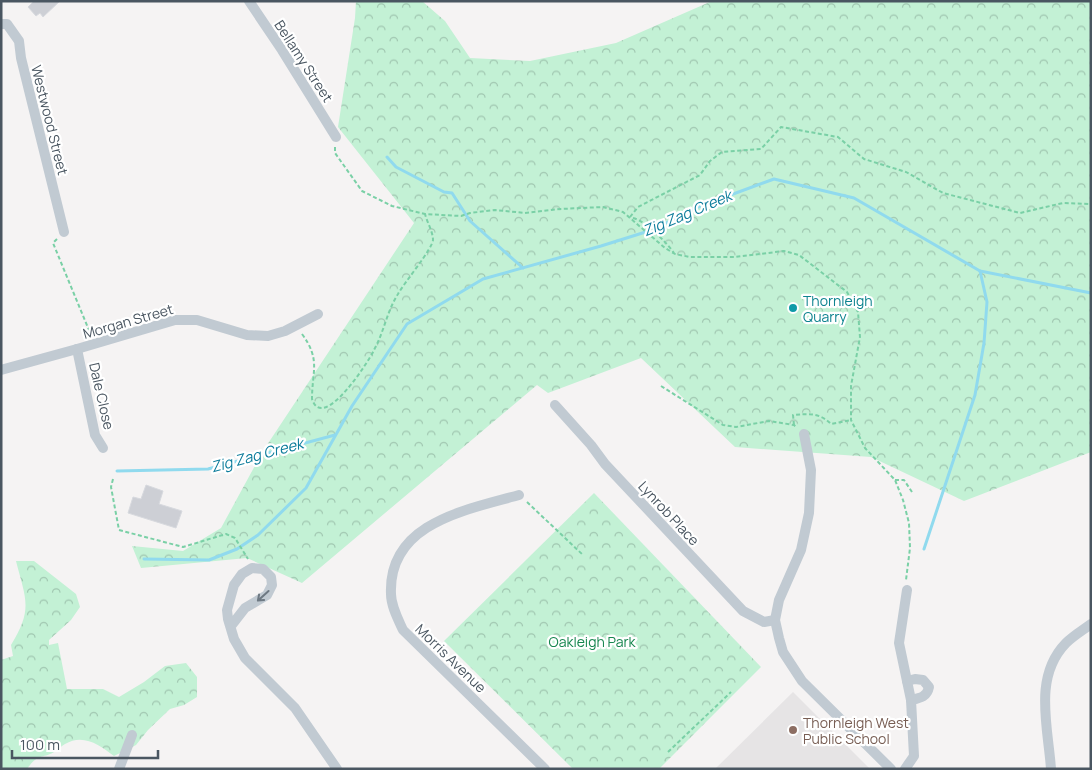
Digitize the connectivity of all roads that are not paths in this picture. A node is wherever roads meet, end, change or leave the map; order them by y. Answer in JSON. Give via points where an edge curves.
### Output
{"nodes":[{"id":1,"x":249,"y":1,"type":"edge"},
{"id":2,"x":1,"y":24,"type":"edge"},
{"id":3,"x":336,"y":137,"type":"road end"},
{"id":4,"x":64,"y":232,"type":"road end"},
{"id":5,"x":318,"y":314,"type":"dead end"},
{"id":6,"x":77,"y":349,"type":"junction"},
{"id":7,"x":1,"y":370,"type":"edge"},
{"id":8,"x":555,"y":405,"type":"dead end"},
{"id":9,"x":804,"y":434,"type":"road end"},
{"id":10,"x":103,"y":448,"type":"dead end"},
{"id":11,"x":518,"y":495,"type":"road end"},
{"id":12,"x":907,"y":590,"type":"road end"},
{"id":13,"x":775,"y":620,"type":"junction"},
{"id":14,"x":1091,"y":624,"type":"edge"},
{"id":15,"x":231,"y":626,"type":"junction"},
{"id":16,"x":907,"y":681,"type":"junction"},
{"id":17,"x":911,"y":700,"type":"junction"},
{"id":18,"x":132,"y":735,"type":"dead end"},
{"id":19,"x":119,"y":769,"type":"edge"},
{"id":20,"x":337,"y":769,"type":"edge"},
{"id":21,"x":545,"y":769,"type":"edge"},
{"id":22,"x":891,"y":769,"type":"edge"},
{"id":23,"x":905,"y":769,"type":"edge"},
{"id":24,"x":1051,"y":769,"type":"edge"}],
"edges":[{"from":1,"to":3,"type":"street","name":"Bellamy Street"},
{"from":2,"to":4,"type":"street","name":"Westwood Street","via":[[7,24],[19,41]]},
{"from":5,"to":6,"type":"street","name":"Morgan Street","via":[[285,332],[268,336],[247,335],[188,319],[175,320]]},
{"from":6,"to":7,"type":"street","name":"Morgan Street"},
{"from":6,"to":10,"type":"street","name":"Dale Close","via":[[95,435]]},
{"from":8,"to":13,"type":"street","name":"Lynrob Place","via":[[605,464],[743,611],[764,622]]},
{"from":9,"to":13,"type":"street","via":[[811,470],[809,513],[801,550],[779,600]]},
{"from":11,"to":21,"type":"street","name":"Morris Avenue","via":[[453,514],[424,528],[400,553],[390,595],[403,630]]},
{"from":12,"to":16,"type":"street","via":[[899,643]]},
{"from":13,"to":22,"type":"street","via":[[783,652],[802,681]]},
{"from":14,"to":24,"type":"street","via":[[1066,642],[1051,663],[1044,704]]},
{"from":15,"to":15,"type":"street","one_way":true,"via":[[227,610],[234,584],[252,568],[263,569],[271,577],[272,585],[267,595],[245,608]]},
{"from":15,"to":20,"type":"street","via":[[245,658],[295,708]]},
{"from":16,"to":17,"type":"street"},
{"from":16,"to":17,"type":"street","via":[[923,680],[929,686],[927,694]]},
{"from":17,"to":23,"type":"street","via":[[914,756]]},
{"from":18,"to":19,"type":"street"}]}
